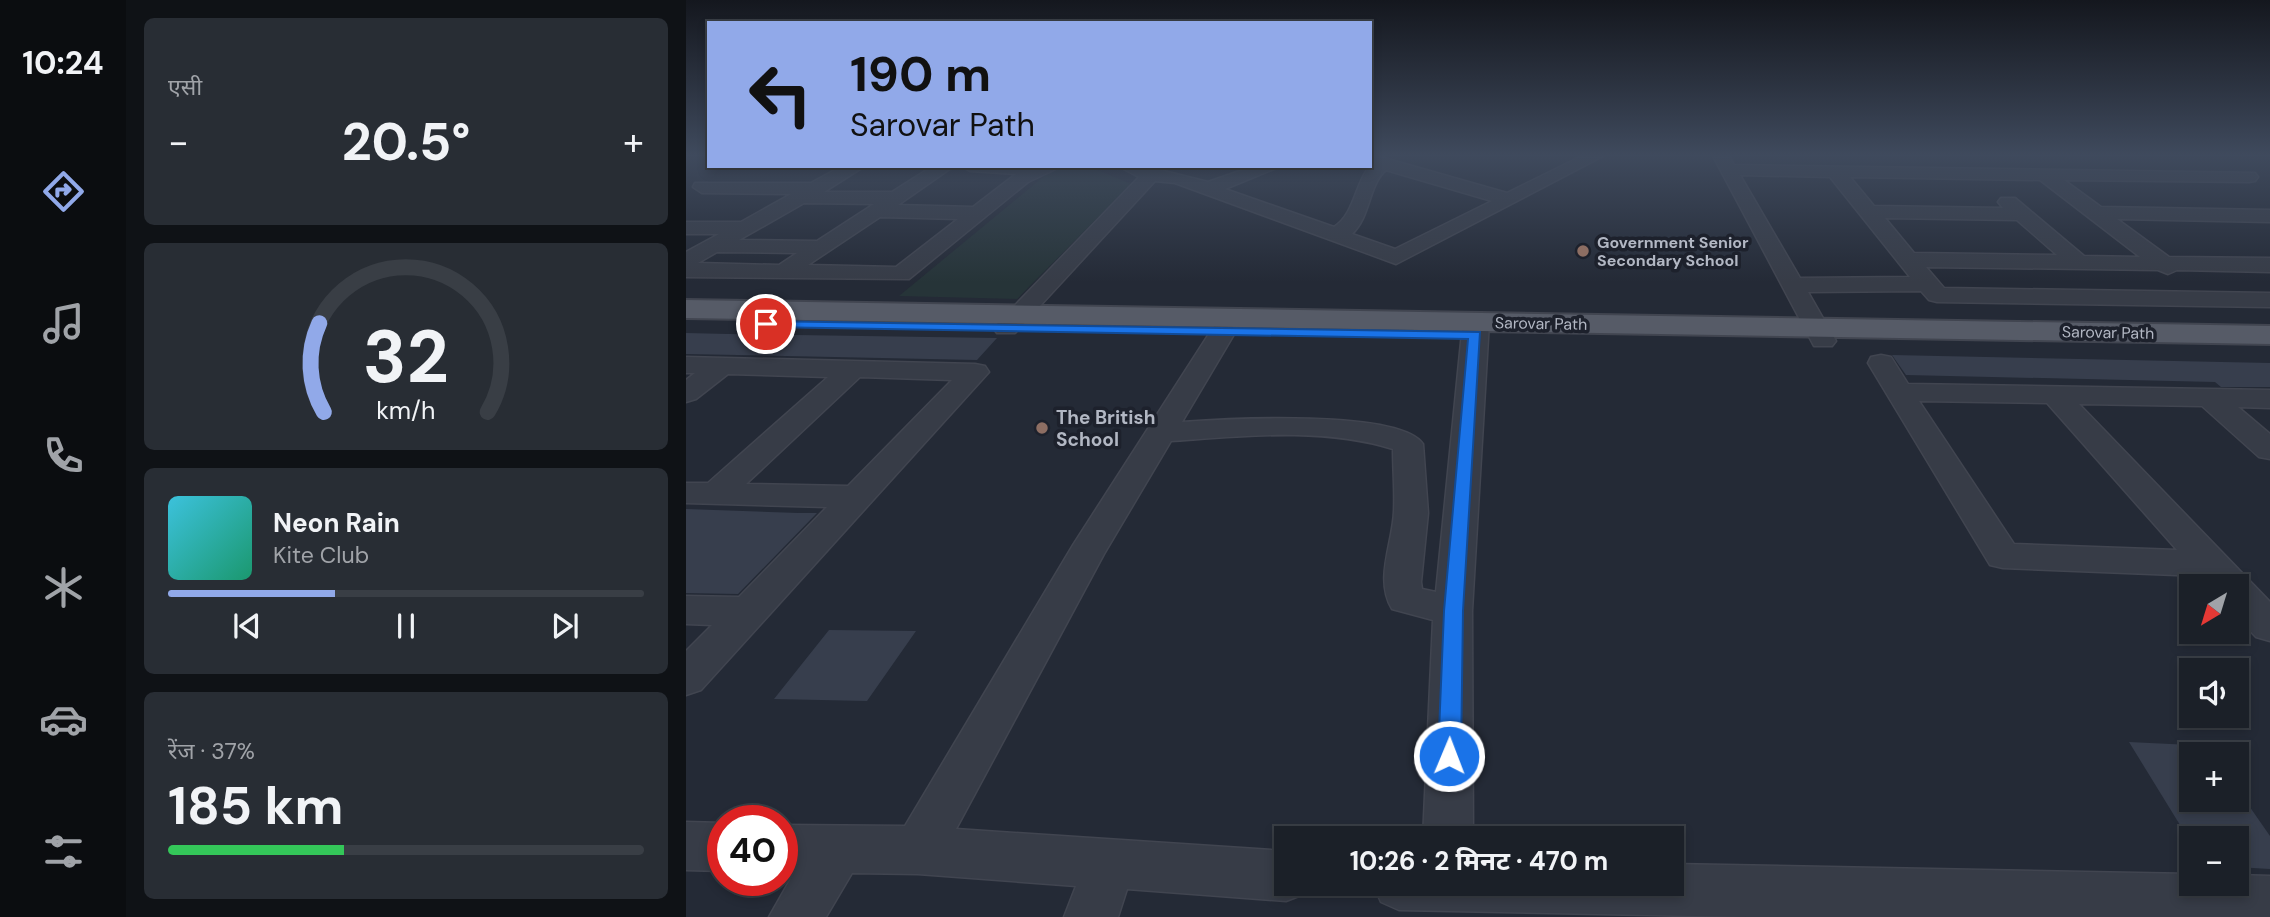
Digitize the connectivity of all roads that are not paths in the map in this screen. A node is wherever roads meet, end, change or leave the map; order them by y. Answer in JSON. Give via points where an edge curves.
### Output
{"nodes":[{"id":1,"x":801,"y":197,"type":"edge"},
{"id":2,"x":875,"y":197,"type":"edge"},
{"id":3,"x":998,"y":197,"type":"edge"},
{"id":4,"x":1130,"y":197,"type":"edge"},
{"id":5,"x":1229,"y":197,"type":"edge"},
{"id":6,"x":1363,"y":197,"type":"edge"},
{"id":7,"x":1497,"y":197,"type":"edge"},
{"id":8,"x":1513,"y":197,"type":"edge"},
{"id":9,"x":1743,"y":197,"type":"edge"},
{"id":10,"x":1856,"y":197,"type":"edge"},
{"id":11,"x":2003,"y":197,"type":"edge"},
{"id":12,"x":2075,"y":197,"type":"edge"},
{"id":13,"x":896,"y":198,"type":"joint"},
{"id":14,"x":1507,"y":200,"type":"junction"},
{"id":15,"x":876,"y":211,"type":"junction"},
{"id":16,"x":1869,"y":212,"type":"junction"},
{"id":17,"x":978,"y":213,"type":"junction"},
{"id":18,"x":2097,"y":213,"type":"junction"},
{"id":19,"x":2023,"y":214,"type":"junction"},
{"id":20,"x":2270,"y":216,"type":"edge"},
{"id":21,"x":686,"y":228,"type":"edge"},
{"id":22,"x":745,"y":229,"type":"junction"},
{"id":23,"x":1336,"y":235,"type":"junction"},
{"id":24,"x":714,"y":246,"type":"junction"},
{"id":25,"x":820,"y":247,"type":"junction"},
{"id":26,"x":1908,"y":260,"type":"junction"},
{"id":27,"x":686,"y":261,"type":"edge"},
{"id":28,"x":2079,"y":262,"type":"junction"},
{"id":29,"x":2164,"y":264,"type":"junction"},
{"id":30,"x":2270,"y":265,"type":"edge"},
{"id":31,"x":686,"y":270,"type":"edge"},
{"id":32,"x":783,"y":272,"type":"junction"},
{"id":33,"x":1930,"y":284,"type":"junction"},
{"id":34,"x":1792,"y":285,"type":"junction"},
{"id":35,"x":2211,"y":299,"type":"junction"},
{"id":36,"x":2270,"y":300,"type":"edge"},
{"id":37,"x":686,"y":309,"type":"edge"},
{"id":38,"x":1012,"y":321,"type":"junction"},
{"id":39,"x":686,"y":322,"type":"edge"},
{"id":40,"x":1476,"y":329,"type":"junction"},
{"id":41,"x":1223,"y":331,"type":"junction"},
{"id":42,"x":1820,"y":334,"type":"junction"},
{"id":43,"x":2270,"y":335,"type":"edge"},
{"id":44,"x":2270,"y":348,"type":"edge"},
{"id":45,"x":686,"y":365,"type":"edge"},
{"id":46,"x":723,"y":366,"type":"junction"},
{"id":47,"x":853,"y":369,"type":"junction"},
{"id":48,"x":686,"y":393,"type":"edge"},
{"id":49,"x":2055,"y":395,"type":"junction"},
{"id":50,"x":2210,"y":398,"type":"junction"},
{"id":51,"x":2270,"y":399,"type":"edge"},
{"id":52,"x":1162,"y":432,"type":"junction"},
{"id":53,"x":2270,"y":450,"type":"edge"},
{"id":54,"x":701,"y":494,"type":"edge"},
{"id":55,"x":859,"y":497,"type":"junction"},
{"id":56,"x":2209,"y":574,"type":"edge"},
{"id":57,"x":2219,"y":574,"type":"edge"},
{"id":58,"x":2249,"y":605,"type":"edge"},
{"id":59,"x":686,"y":610,"type":"edge"},
{"id":60,"x":749,"y":611,"type":"junction"},
{"id":61,"x":1453,"y":611,"type":"junction"},
{"id":62,"x":2270,"y":626,"type":"edge"},
{"id":63,"x":686,"y":678,"type":"edge"},
{"id":64,"x":1438,"y":826,"type":"edge"},
{"id":65,"x":686,"y":846,"type":"edge"},
{"id":66,"x":707,"y":847,"type":"edge"},
{"id":67,"x":798,"y":849,"type":"edge"},
{"id":68,"x":837,"y":850,"type":"junction"},
{"id":69,"x":918,"y":850,"type":"junction"},
{"id":70,"x":1110,"y":864,"type":"junction"},
{"id":71,"x":1274,"y":875,"type":"edge"},
{"id":72,"x":1684,"y":885,"type":"edge"},
{"id":73,"x":2270,"y":902,"type":"edge"},
{"id":74,"x":2179,"y":909,"type":"edge"},
{"id":75,"x":796,"y":917,"type":"edge"},
{"id":76,"x":1091,"y":917,"type":"edge"}],
"edges":[{"from":1,"to":22,"type":"street"},
{"from":2,"to":13,"type":"street"},
{"from":3,"to":17,"type":"street"},
{"from":4,"to":38,"type":"street"},
{"from":5,"to":23,"type":"street"},
{"from":6,"to":23,"type":"street","via":[[1357,217]]},
{"from":7,"to":14,"type":"street"},
{"from":8,"to":14,"type":"street"},
{"from":9,"to":34,"type":"street"},
{"from":10,"to":16,"type":"street"},
{"from":11,"to":19,"type":"street"},
{"from":12,"to":18,"type":"street"},
{"from":13,"to":15,"type":"street"},
{"from":14,"to":23,"type":"street","via":[[1396,257]]},
{"from":15,"to":17,"type":"street"},
{"from":15,"to":25,"type":"street"},
{"from":16,"to":19,"type":"street"},
{"from":16,"to":26,"type":"street"},
{"from":17,"to":32,"type":"street","via":[[901,274]]},
{"from":18,"to":20,"type":"street"},
{"from":18,"to":29,"type":"street"},
{"from":19,"to":28,"type":"street"},
{"from":21,"to":22,"type":"street"},
{"from":22,"to":24,"type":"street"},
{"from":24,"to":25,"type":"street"},
{"from":24,"to":27,"type":"street"},
{"from":25,"to":32,"type":"street"},
{"from":26,"to":28,"type":"street"},
{"from":26,"to":33,"type":"street"},
{"from":28,"to":29,"type":"street"},
{"from":29,"to":30,"type":"street"},
{"from":29,"to":35,"type":"street"},
{"from":31,"to":32,"type":"street"},
{"from":33,"to":34,"type":"street"},
{"from":33,"to":35,"type":"street","via":[[1937,295]]},
{"from":34,"to":42,"type":"street"},
{"from":35,"to":36,"type":"street"},
{"from":37,"to":38,"type":"main road","name":"Sarovar Path"},
{"from":38,"to":39,"type":"main road","name":"Sarovar Path"},
{"from":38,"to":40,"type":"main road","name":"Sarovar Path"},
{"from":38,"to":41,"type":"main road","name":"Sarovar Path"},
{"from":40,"to":41,"type":"main road","name":"Sarovar Path"},
{"from":40,"to":42,"type":"main road","name":"Sarovar Path"},
{"from":40,"to":61,"type":"street"},
{"from":41,"to":52,"type":"street"},
{"from":42,"to":43,"type":"main road","name":"Sarovar Path"},
{"from":42,"to":44,"type":"main road","name":"Sarovar Path"},
{"from":45,"to":46,"type":"street"},
{"from":46,"to":47,"type":"street"},
{"from":46,"to":48,"type":"street"},
{"from":47,"to":54,"type":"street"},
{"from":47,"to":55,"type":"street","via":[[975,372]]},
{"from":49,"to":50,"type":"street"},
{"from":49,"to":56,"type":"street","via":[[1890,377],[2003,556]]},
{"from":49,"to":57,"type":"street"},
{"from":50,"to":51,"type":"street"},
{"from":50,"to":53,"type":"street"},
{"from":52,"to":61,"type":"street","via":[[1244,428],[1353,431],[1385,434],[1408,444],[1411,513],[1402,582],[1405,599]]},
{"from":52,"to":69,"type":"street","via":[[1086,554]]},
{"from":54,"to":55,"type":"street"},
{"from":55,"to":60,"type":"street"},
{"from":58,"to":62,"type":"street"},
{"from":59,"to":60,"type":"street"},
{"from":60,"to":63,"type":"street"},
{"from":61,"to":64,"type":"street"},
{"from":65,"to":66,"type":"street"},
{"from":67,"to":68,"type":"street"},
{"from":68,"to":69,"type":"street"},
{"from":68,"to":75,"type":"street"},
{"from":69,"to":70,"type":"street"},
{"from":70,"to":71,"type":"street"},
{"from":70,"to":76,"type":"street"},
{"from":72,"to":74,"type":"street"},
{"from":73,"to":74,"type":"street"}]}
